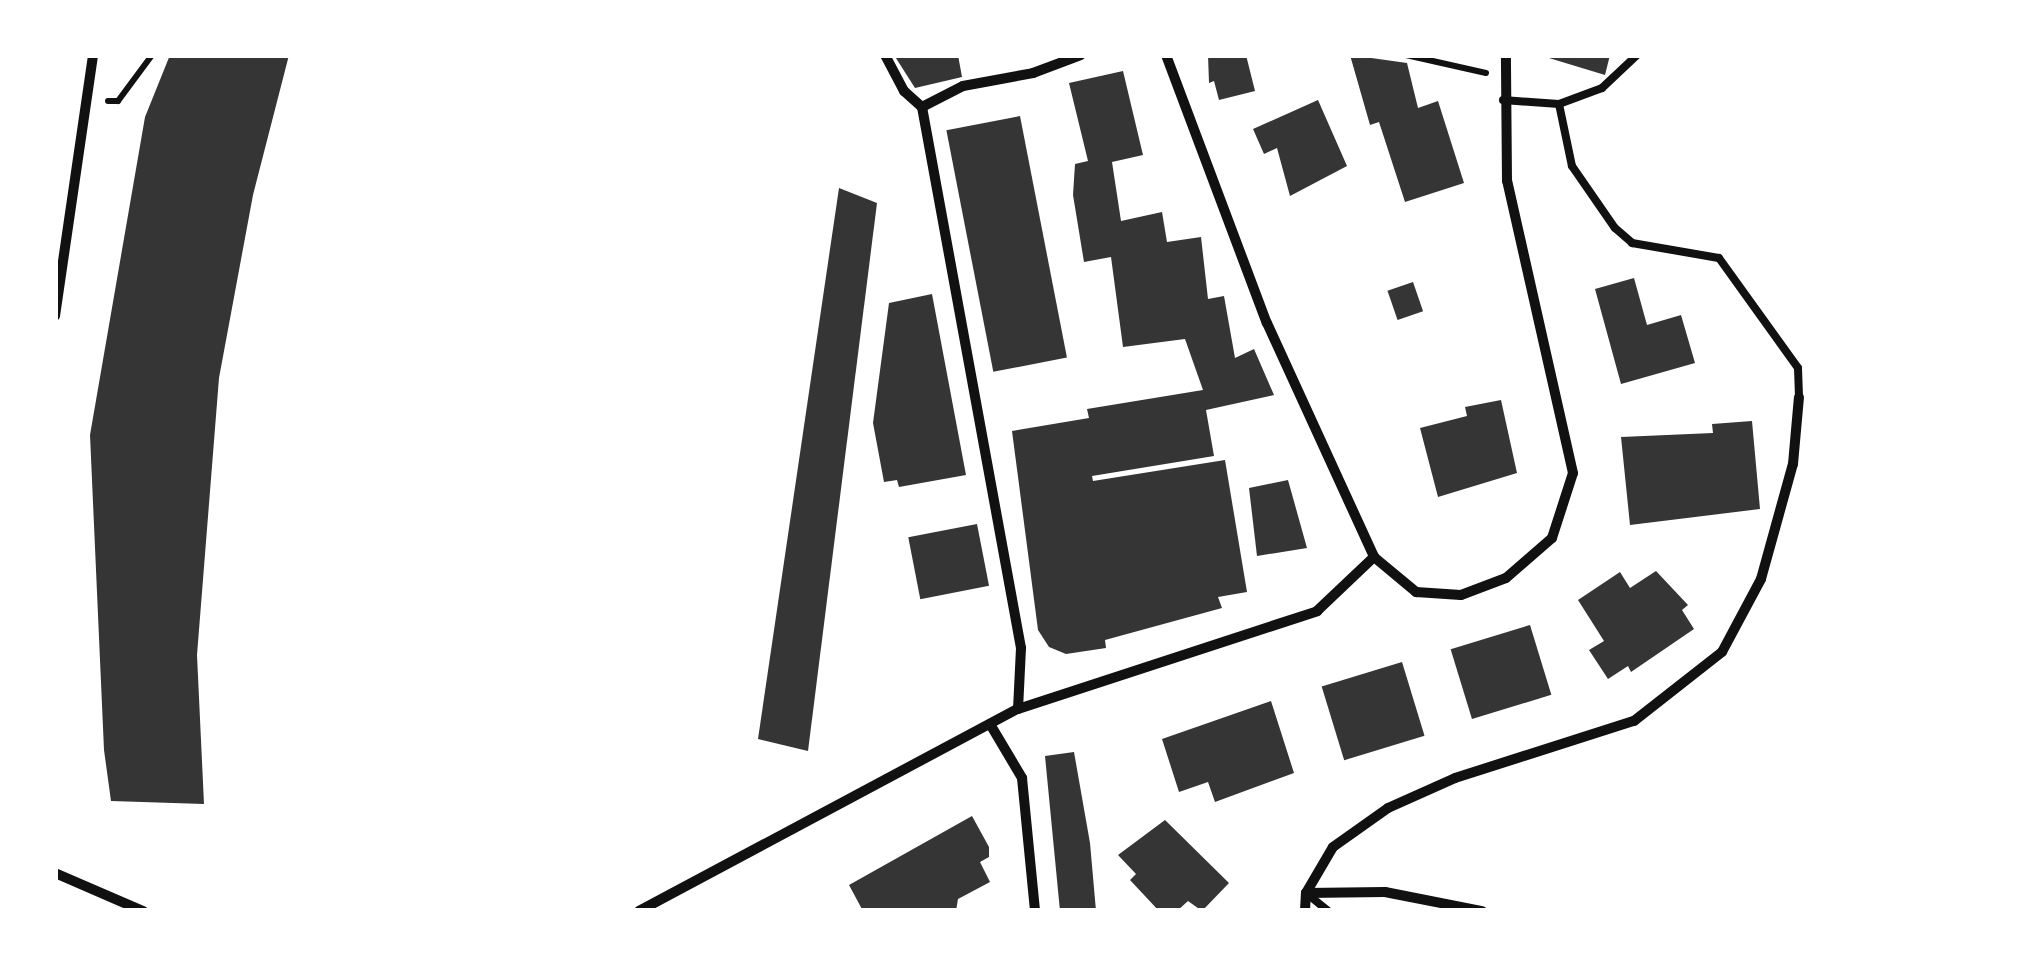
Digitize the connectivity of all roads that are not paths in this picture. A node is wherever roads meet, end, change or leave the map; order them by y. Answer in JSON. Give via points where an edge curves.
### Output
{"nodes":[{"id":1,"x":93,"y":55,"type":"edge"},
{"id":2,"x":884,"y":55,"type":"edge"},
{"id":3,"x":1081,"y":55,"type":"edge"},
{"id":4,"x":1166,"y":55,"type":"edge"},
{"id":5,"x":1506,"y":55,"type":"edge"},
{"id":6,"x":1637,"y":55,"type":"edge"},
{"id":7,"x":1503,"y":100,"type":"junction"},
{"id":8,"x":1559,"y":104,"type":"junction"},
{"id":9,"x":922,"y":106,"type":"junction"},
{"id":10,"x":55,"y":316,"type":"edge"},
{"id":11,"x":1799,"y":397,"type":"joint"},
{"id":12,"x":1374,"y":557,"type":"junction"},
{"id":13,"x":1018,"y":709,"type":"junction"},
{"id":14,"x":990,"y":724,"type":"junction"},
{"id":15,"x":55,"y":873,"type":"edge"},
{"id":16,"x":1306,"y":893,"type":"junction"},
{"id":17,"x":143,"y":911,"type":"edge"},
{"id":18,"x":639,"y":911,"type":"edge"},
{"id":19,"x":1035,"y":911,"type":"edge"},
{"id":20,"x":1305,"y":911,"type":"edge"},
{"id":21,"x":1328,"y":911,"type":"edge"},
{"id":22,"x":1482,"y":911,"type":"edge"}],
"edges":[{"from":1,"to":10,"type":"street"},
{"from":2,"to":9,"type":"street","via":[[904,91]]},
{"from":3,"to":9,"type":"street","via":[[1033,73],[963,86]]},
{"from":4,"to":12,"type":"street","via":[[1267,322]]},
{"from":5,"to":7,"type":"street"},
{"from":6,"to":8,"type":"lane","via":[[1602,88]]},
{"from":7,"to":8,"type":"lane"},
{"from":7,"to":12,"type":"street","via":[[1507,181],[1572,472],[1552,538],[1506,578],[1460,595],[1416,592]]},
{"from":8,"to":11,"type":"lane","via":[[1572,166],[1615,228],[1632,243],[1719,258],[1798,368]]},
{"from":9,"to":13,"type":"street","via":[[1021,648]]},
{"from":11,"to":16,"type":"street","via":[[1793,464],[1760,579],[1722,652],[1634,721],[1455,778],[1388,808],[1333,847]]},
{"from":12,"to":13,"type":"street","via":[[1317,610]]},
{"from":13,"to":14,"type":"street"},
{"from":14,"to":18,"type":"street"},
{"from":14,"to":19,"type":"street","via":[[1022,778]]},
{"from":15,"to":17,"type":"street"},
{"from":16,"to":20,"type":"street"},
{"from":16,"to":21,"type":"lane"},
{"from":16,"to":22,"type":"street","via":[[1385,892]]}]}
